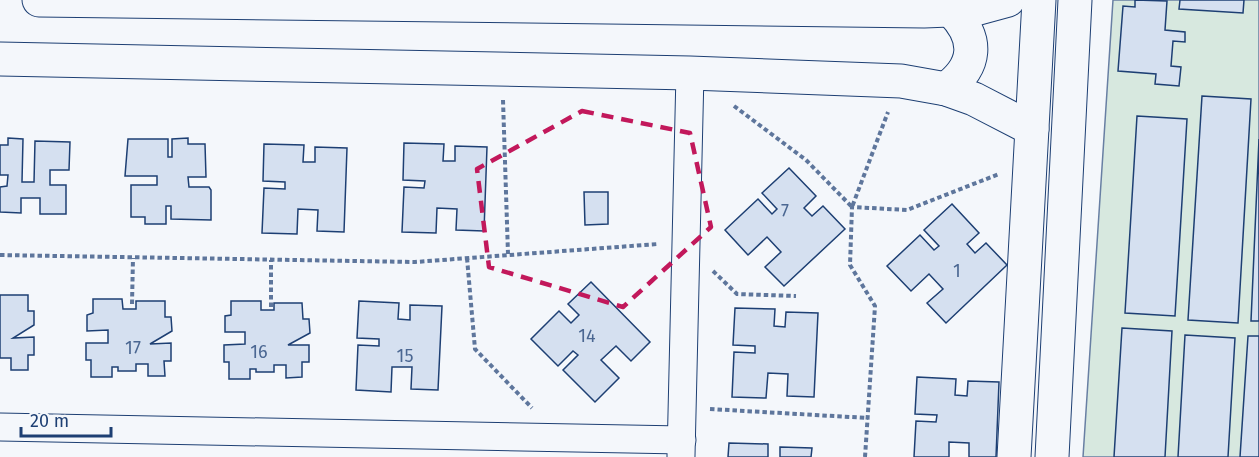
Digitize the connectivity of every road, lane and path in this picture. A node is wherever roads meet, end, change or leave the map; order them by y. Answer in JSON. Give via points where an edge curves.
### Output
{"nodes":[{"id":1,"x":39,"y":0,"type":"edge"},
{"id":2,"x":68,"y":0,"type":"edge"},
{"id":3,"x":1008,"y":0,"type":"edge"},
{"id":4,"x":1039,"y":0,"type":"edge"},
{"id":5,"x":1075,"y":0,"type":"edge"},
{"id":6,"x":952,"y":11,"type":"junction"},
{"id":7,"x":0,"y":59,"type":"edge"},
{"id":8,"x":502,"y":69,"type":"junction"},
{"id":9,"x":690,"y":73,"type":"junction"},
{"id":10,"x":901,"y":81,"type":"junction"},
{"id":11,"x":946,"y":89,"type":"junction"},
{"id":12,"x":1032,"y":129,"type":"junction"},
{"id":13,"x":1030,"y":162,"type":"junction"},
{"id":14,"x":852,"y":207,"type":"junction"},
{"id":15,"x":685,"y":242,"type":"junction"},
{"id":16,"x":508,"y":254,"type":"junction"},
{"id":17,"x":0,"y":255,"type":"edge"},
{"id":18,"x":133,"y":258,"type":"junction"},
{"id":19,"x":467,"y":258,"type":"junction"},
{"id":20,"x":272,"y":260,"type":"junction"},
{"id":21,"x":796,"y":296,"type":"dead end"},
{"id":22,"x":132,"y":304,"type":"dead end"},
{"id":23,"x":271,"y":307,"type":"dead end"},
{"id":24,"x":683,"y":406,"type":"junction"},
{"id":25,"x":868,"y":418,"type":"junction"},
{"id":26,"x":0,"y":427,"type":"edge"},
{"id":27,"x":562,"y":439,"type":"junction"},
{"id":28,"x":682,"y":448,"type":"edge"},
{"id":29,"x":865,"y":457,"type":"edge"},
{"id":30,"x":1014,"y":457,"type":"edge"},
{"id":31,"x":1052,"y":457,"type":"edge"}],
"edges":[{"from":1,"to":2,"type":"street"},
{"from":2,"to":6,"type":"street"},
{"from":3,"to":6,"type":"street"},
{"from":4,"to":12,"type":"street"},
{"from":5,"to":31,"type":"street"},
{"from":6,"to":11,"type":"street","via":[[964,23],[972,52],[963,73]]},
{"from":7,"to":8,"type":"street"},
{"from":8,"to":9,"type":"street"},
{"from":8,"to":16,"type":"path"},
{"from":9,"to":10,"type":"street"},
{"from":9,"to":14,"type":"path","via":[[806,160]]},
{"from":9,"to":15,"type":"street"},
{"from":10,"to":11,"type":"street"},
{"from":10,"to":14,"type":"path"},
{"from":11,"to":12,"type":"street"},
{"from":12,"to":13,"type":"street"},
{"from":13,"to":14,"type":"path","via":[[907,210]]},
{"from":13,"to":30,"type":"street"},
{"from":14,"to":25,"type":"path","via":[[850,265],[875,306]]},
{"from":15,"to":16,"type":"path"},
{"from":15,"to":21,"type":"path","via":[[737,294]]},
{"from":15,"to":24,"type":"street"},
{"from":16,"to":19,"type":"path"},
{"from":17,"to":18,"type":"path"},
{"from":18,"to":20,"type":"path"},
{"from":18,"to":22,"type":"path"},
{"from":19,"to":20,"type":"path","via":[[414,262]]},
{"from":19,"to":27,"type":"path","via":[[475,349]]},
{"from":20,"to":23,"type":"path"},
{"from":24,"to":25,"type":"path","via":[[790,416]]},
{"from":24,"to":28,"type":"street"},
{"from":25,"to":29,"type":"path"},
{"from":26,"to":27,"type":"street"},
{"from":27,"to":28,"type":"street"}]}
